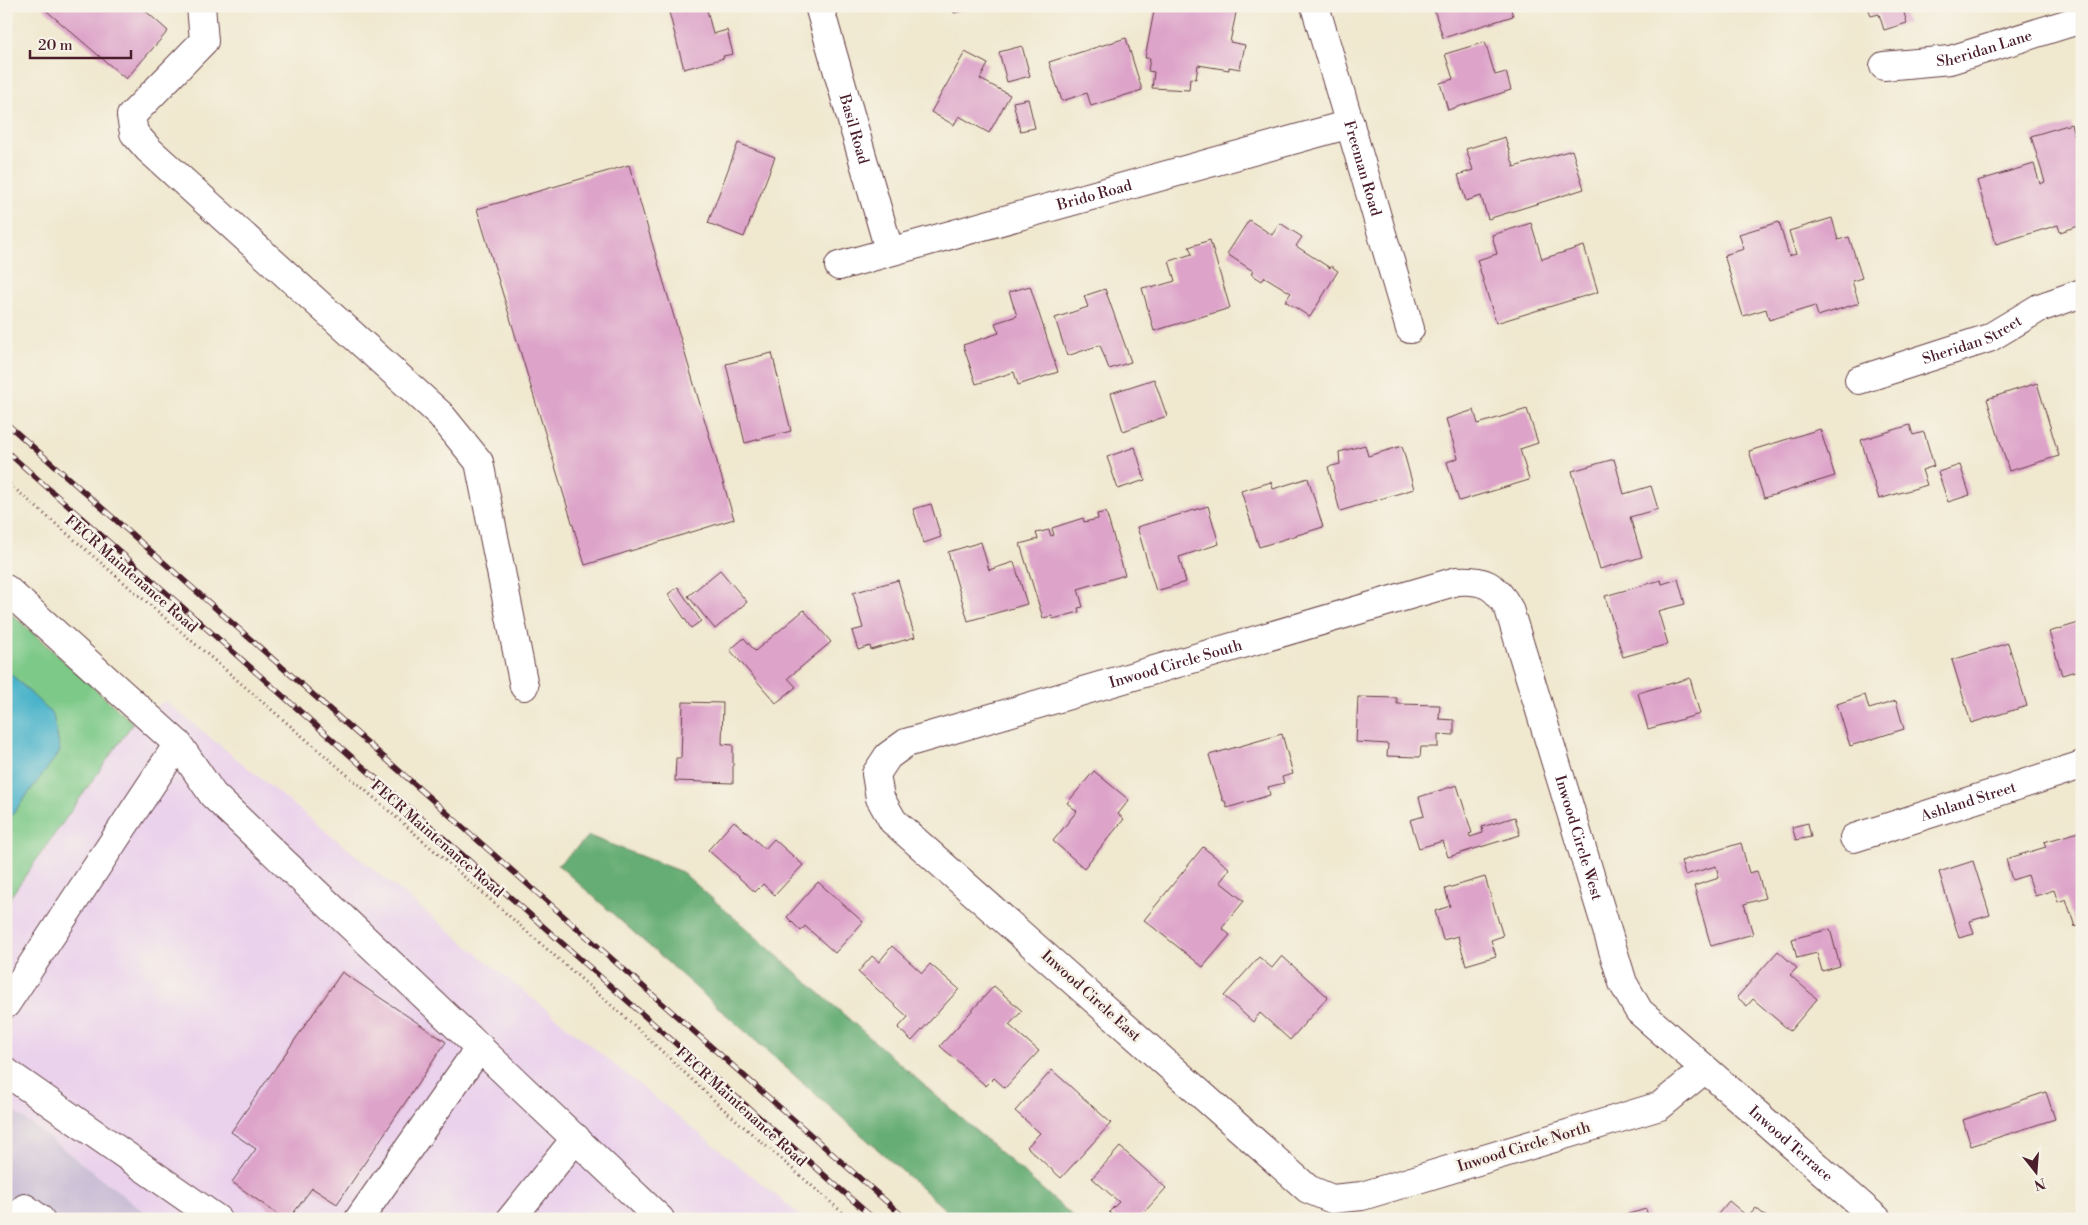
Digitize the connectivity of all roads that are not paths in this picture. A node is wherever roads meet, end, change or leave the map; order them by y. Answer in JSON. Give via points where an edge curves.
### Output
{"nodes":[{"id":1,"x":201,"y":6,"type":"edge"},
{"id":2,"x":820,"y":6,"type":"edge"},
{"id":3,"x":1315,"y":6,"type":"edge"},
{"id":4,"x":2082,"y":19,"type":"edge"},
{"id":5,"x":1884,"y":66,"type":"dead end"},
{"id":6,"x":1350,"y":124,"type":"junction"},
{"id":7,"x":889,"y":250,"type":"junction"},
{"id":8,"x":839,"y":266,"type":"dead end"},
{"id":9,"x":2082,"y":293,"type":"edge"},
{"id":10,"x":1410,"y":329,"type":"dead end"},
{"id":11,"x":1859,"y":380,"type":"dead end"},
{"id":12,"x":1489,"y":585,"type":"joint"},
{"id":13,"x":6,"y":590,"type":"edge"},
{"id":14,"x":524,"y":686,"type":"dead end"},
{"id":15,"x":178,"y":744,"type":"junction"},
{"id":16,"x":2082,"y":765,"type":"edge"},
{"id":17,"x":876,"y":774,"type":"joint"},
{"id":18,"x":1854,"y":838,"type":"dead end"},
{"id":19,"x":6,"y":1004,"type":"edge"},
{"id":20,"x":480,"y":1047,"type":"junction"},
{"id":21,"x":1704,"y":1069,"type":"junction"},
{"id":22,"x":6,"y":1072,"type":"edge"},
{"id":23,"x":576,"y":1138,"type":"junction"},
{"id":24,"x":1332,"y":1199,"type":"joint"},
{"id":25,"x":15,"y":1219,"type":"edge"},
{"id":26,"x":40,"y":1219,"type":"edge"},
{"id":27,"x":217,"y":1219,"type":"edge"},
{"id":28,"x":359,"y":1219,"type":"edge"},
{"id":29,"x":511,"y":1219,"type":"edge"},
{"id":30,"x":660,"y":1219,"type":"edge"},
{"id":31,"x":1877,"y":1219,"type":"edge"}],
"edges":[{"from":1,"to":14,"type":"street","via":[[204,41],[131,116],[134,133],[148,150],[440,414],[479,462]]},
{"from":2,"to":7,"type":"street","name":"Basil Road"},
{"from":3,"to":6,"type":"street","name":"Freeman Road"},
{"from":4,"to":5,"type":"street","name":"Sheridan Lane","via":[[1950,60]]},
{"from":6,"to":7,"type":"street","name":"Brido Road"},
{"from":6,"to":10,"type":"street","name":"Freeman Road"},
{"from":7,"to":8,"type":"street","name":"Brido Road"},
{"from":9,"to":11,"type":"street","name":"Sheridan Street","via":[[2039,308],[1989,338]]},
{"from":12,"to":17,"type":"street","name":"Inwood Circle South","via":[[1473,580],[1456,581],[906,743],[888,756]]},
{"from":12,"to":21,"type":"street","name":"Inwood Circle West","via":[[1509,608],[1623,983],[1639,1011]]},
{"from":13,"to":15,"type":"street"},
{"from":15,"to":19,"type":"street"},
{"from":15,"to":20,"type":"street","via":[[213,795]]},
{"from":16,"to":18,"type":"street","name":"Ashland Street"},
{"from":17,"to":24,"type":"street","name":"Inwood Circle East","via":[[880,798],[893,821],[1308,1189]]},
{"from":20,"to":23,"type":"street"},
{"from":20,"to":28,"type":"street"},
{"from":21,"to":24,"type":"street","name":"Inwood Circle North","via":[[1660,1106],[1362,1196]]},
{"from":21,"to":31,"type":"street","name":"Inwood Terrace"},
{"from":22,"to":27,"type":"street"},
{"from":23,"to":29,"type":"street"},
{"from":23,"to":30,"type":"street"},
{"from":25,"to":26,"type":"street","via":[[25,1208]]}]}
